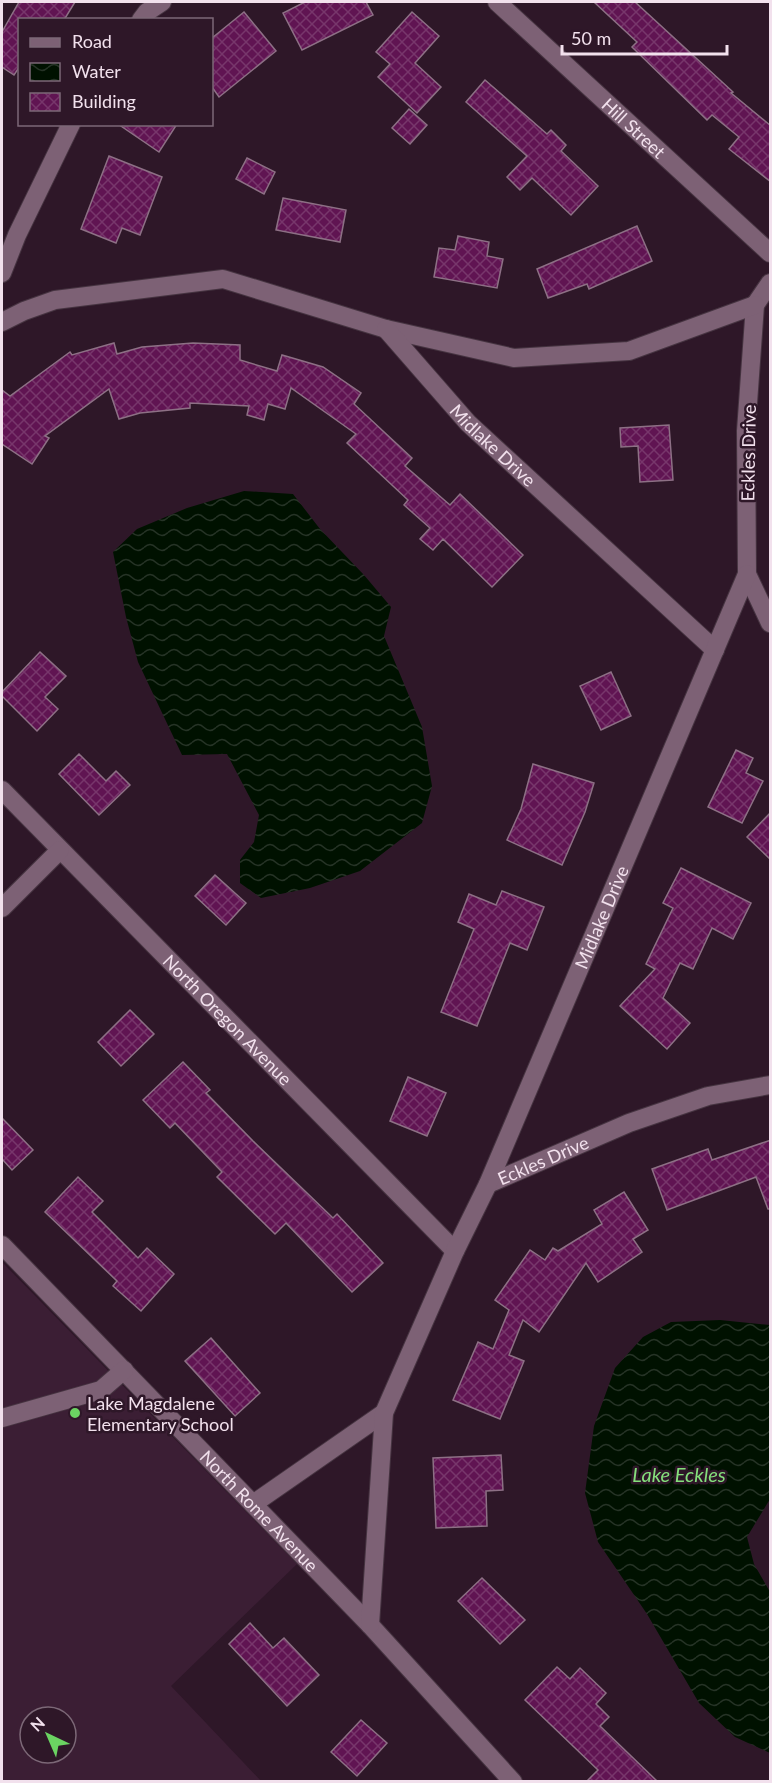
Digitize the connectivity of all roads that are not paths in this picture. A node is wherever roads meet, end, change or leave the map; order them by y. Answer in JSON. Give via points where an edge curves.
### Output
{"nodes":[{"id":1,"x":162,"y":2,"type":"edge"},
{"id":2,"x":497,"y":2,"type":"edge"},
{"id":3,"x":142,"y":18,"type":"edge"},
{"id":4,"x":70,"y":126,"type":"edge"},
{"id":5,"x":771,"y":253,"type":"edge"},
{"id":6,"x":2,"y":273,"type":"edge"},
{"id":7,"x":771,"y":283,"type":"edge"},
{"id":8,"x":756,"y":305,"type":"junction"},
{"id":9,"x":2,"y":322,"type":"edge"},
{"id":10,"x":386,"y":329,"type":"junction"},
{"id":11,"x":747,"y":574,"type":"junction"},
{"id":12,"x":771,"y":623,"type":"edge"},
{"id":13,"x":715,"y":650,"type":"junction"},
{"id":14,"x":2,"y":790,"type":"edge"},
{"id":15,"x":60,"y":850,"type":"junction"},
{"id":16,"x":2,"y":908,"type":"edge"},
{"id":17,"x":771,"y":1086,"type":"edge"},
{"id":18,"x":488,"y":1184,"type":"junction"},
{"id":19,"x":2,"y":1245,"type":"edge"},
{"id":20,"x":455,"y":1251,"type":"junction"},
{"id":21,"x":124,"y":1370,"type":"junction"},
{"id":22,"x":384,"y":1413,"type":"junction"},
{"id":23,"x":2,"y":1418,"type":"edge"},
{"id":24,"x":253,"y":1504,"type":"junction"},
{"id":25,"x":370,"y":1625,"type":"junction"},
{"id":26,"x":513,"y":1782,"type":"edge"}],
"edges":[{"from":1,"to":3,"type":"street"},
{"from":2,"to":5,"type":"street","name":"Hill Street"},
{"from":4,"to":6,"type":"street"},
{"from":7,"to":8,"type":"street","name":"Eckles Drive"},
{"from":8,"to":10,"type":"street","via":[[629,351],[514,358]]},
{"from":8,"to":11,"type":"street","name":"Eckles Drive","via":[[746,431]]},
{"from":9,"to":10,"type":"street","via":[[55,300],[223,279]]},
{"from":10,"to":13,"type":"street","name":"Midlake Drive","via":[[468,423]]},
{"from":11,"to":12,"type":"street","name":"Eckles Drive"},
{"from":11,"to":13,"type":"street","name":"Midlake Drive"},
{"from":13,"to":18,"type":"street","name":"Midlake Drive"},
{"from":14,"to":15,"type":"street","name":"North Oregon Avenue"},
{"from":15,"to":16,"type":"street"},
{"from":15,"to":20,"type":"street","name":"North Oregon Avenue"},
{"from":17,"to":18,"type":"street","name":"Eckles Drive","via":[[708,1096],[629,1123]]},
{"from":18,"to":20,"type":"street","name":"Eckles Drive"},
{"from":19,"to":21,"type":"street","name":"North Rome Avenue"},
{"from":20,"to":22,"type":"street","name":"Eckles Drive"},
{"from":21,"to":23,"type":"street","via":[[100,1390]]},
{"from":21,"to":24,"type":"street","name":"North Rome Avenue"},
{"from":22,"to":24,"type":"street"},
{"from":22,"to":25,"type":"street","name":"Eckles Drive"},
{"from":24,"to":25,"type":"street","name":"North Rome Avenue"},
{"from":25,"to":26,"type":"street","name":"North Rome Avenue"}]}
